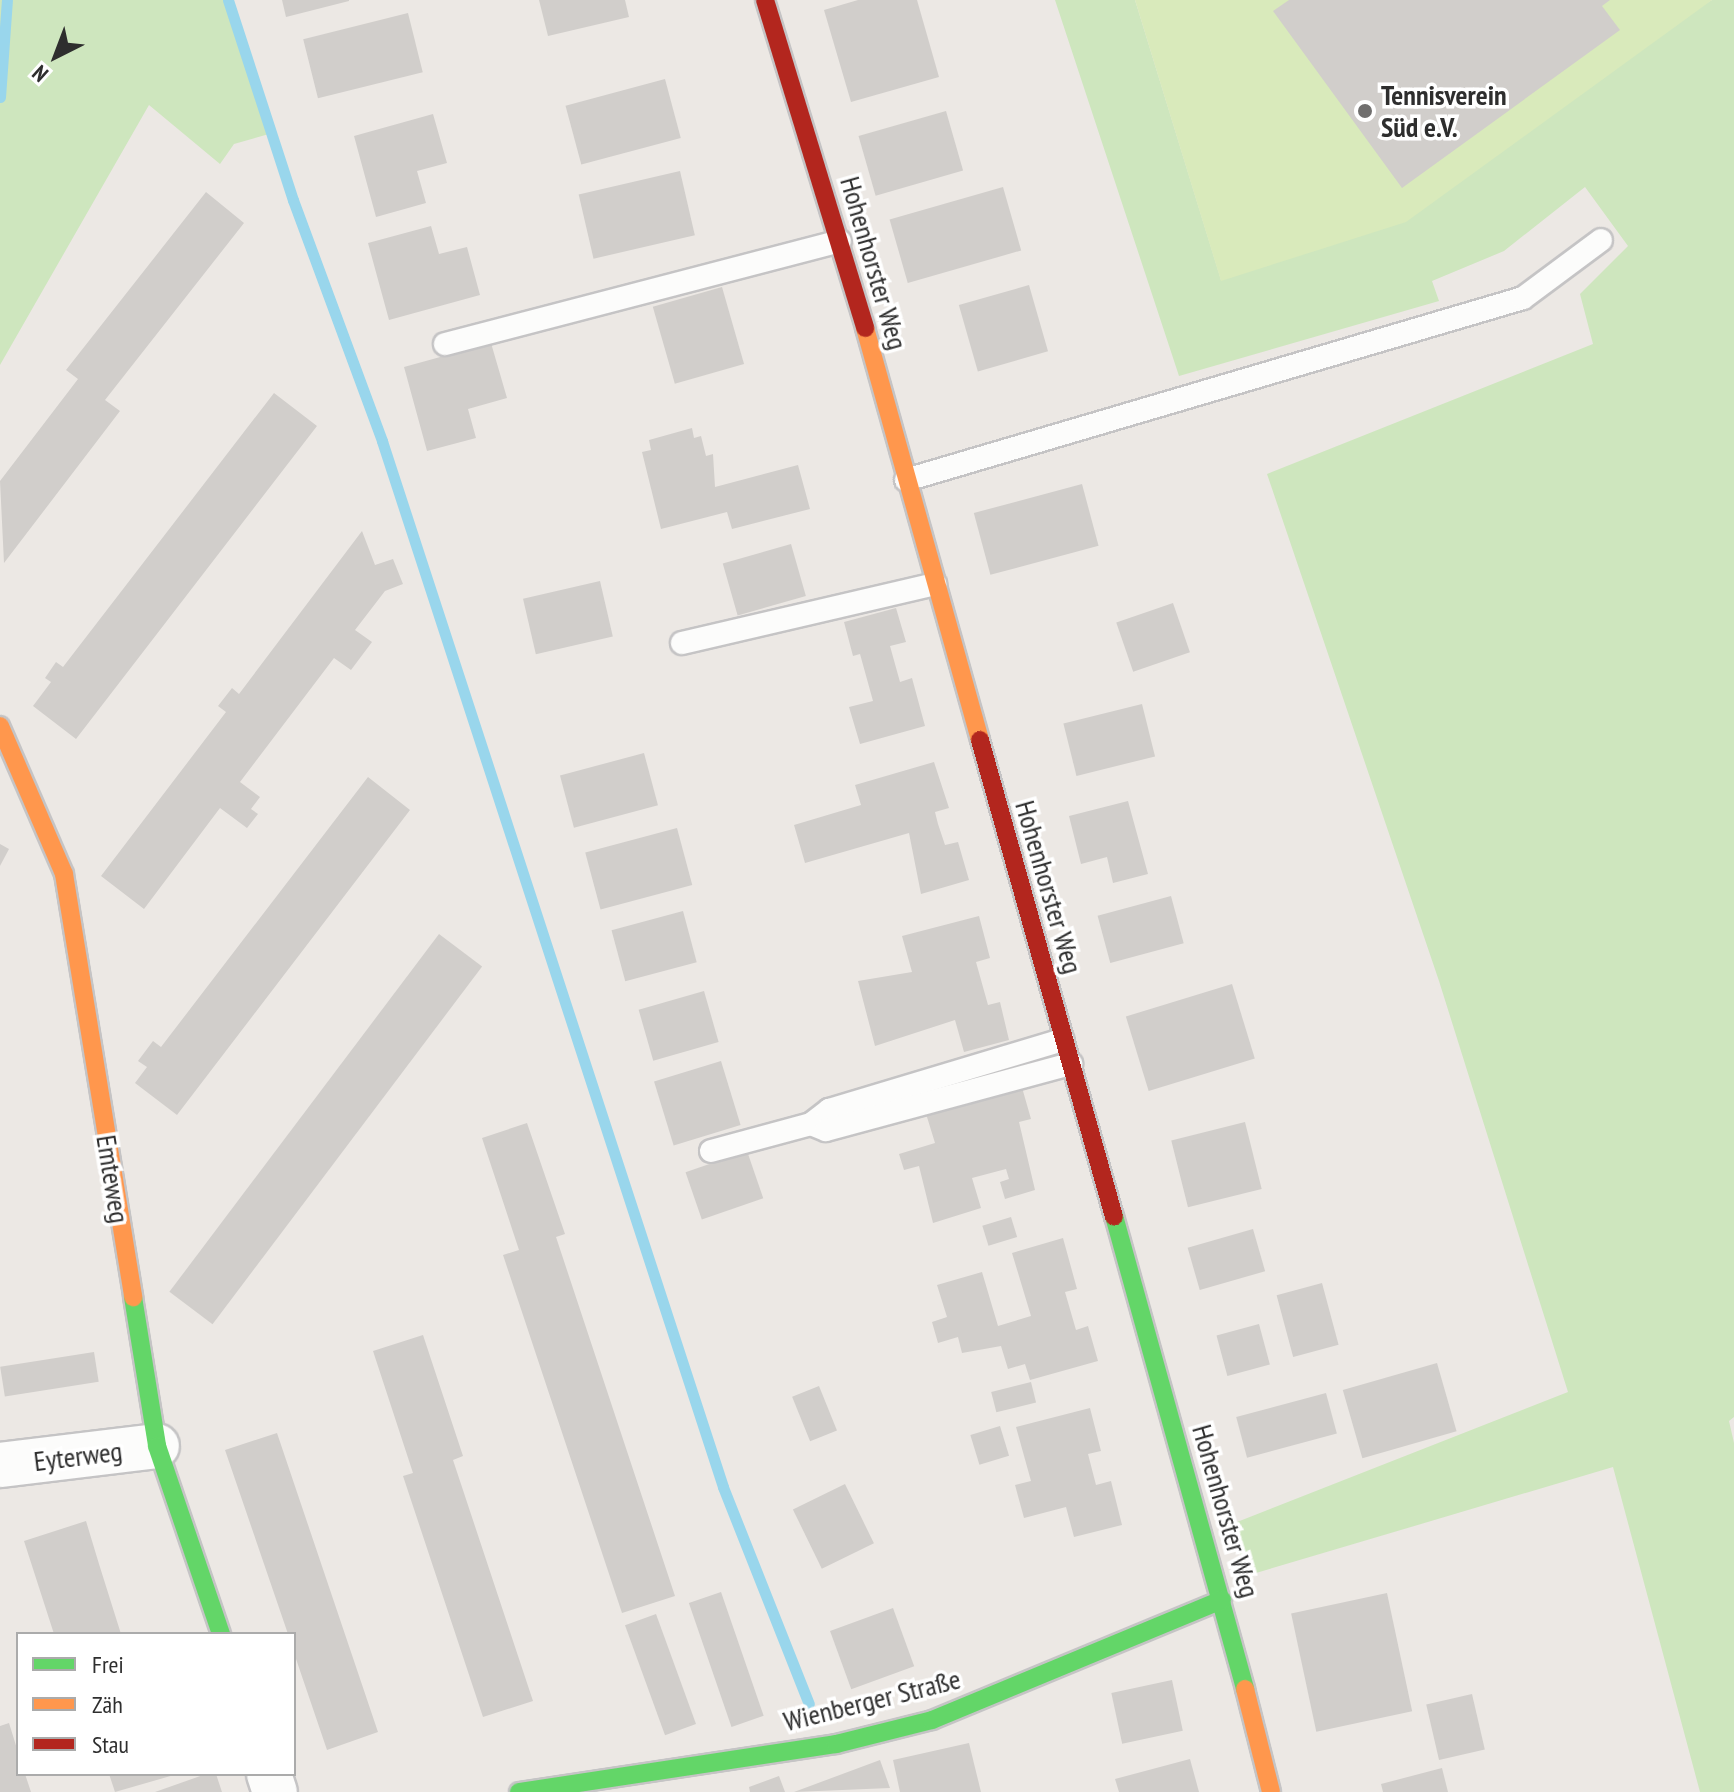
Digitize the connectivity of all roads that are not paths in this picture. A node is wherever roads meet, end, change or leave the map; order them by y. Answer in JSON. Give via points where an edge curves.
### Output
{"nodes":[{"id":1,"x":765,"y":0,"type":"edge"},
{"id":2,"x":1601,"y":240,"type":"dead end"},
{"id":3,"x":840,"y":241,"type":"junction"},
{"id":4,"x":445,"y":344,"type":"dead end"},
{"id":5,"x":906,"y":480,"type":"junction"},
{"id":6,"x":935,"y":584,"type":"junction"},
{"id":7,"x":682,"y":643,"type":"dead end"},
{"id":8,"x":0,"y":726,"type":"edge"},
{"id":9,"x":1063,"y":1040,"type":"junction"},
{"id":10,"x":1071,"y":1064,"type":"junction"},
{"id":11,"x":811,"y":1124,"type":"junction"},
{"id":12,"x":711,"y":1151,"type":"dead end"},
{"id":13,"x":157,"y":1446,"type":"junction"},
{"id":14,"x":0,"y":1465,"type":"edge"},
{"id":15,"x":1222,"y":1600,"type":"junction"},
{"id":16,"x":220,"y":1632,"type":"edge"},
{"id":17,"x":519,"y":1792,"type":"edge"},
{"id":18,"x":1271,"y":1792,"type":"edge"}],
"edges":[{"from":1,"to":3,"type":"street","name":"Hohenhorster Weg"},
{"from":2,"to":5,"type":"lane","via":[[1523,298]]},
{"from":3,"to":4,"type":"lane"},
{"from":3,"to":5,"type":"street","name":"Hohenhorster Weg"},
{"from":5,"to":6,"type":"street","name":"Hohenhorster Weg"},
{"from":6,"to":7,"type":"lane"},
{"from":6,"to":9,"type":"street","name":"Hohenhorster Weg"},
{"from":8,"to":13,"type":"street","name":"Emteweg","via":[[64,874]]},
{"from":9,"to":10,"type":"street","name":"Hohenhorster Weg"},
{"from":9,"to":11,"type":"lane","via":[[829,1110]]},
{"from":10,"to":11,"type":"lane","via":[[826,1130]]},
{"from":10,"to":15,"type":"street","name":"Hohenhorster Weg"},
{"from":11,"to":12,"type":"lane"},
{"from":13,"to":14,"type":"street","name":"Eyterweg"},
{"from":13,"to":16,"type":"street","name":"Emteweg"},
{"from":15,"to":17,"type":"street","name":"Wienberger Straße","via":[[932,1720],[836,1744]]},
{"from":15,"to":18,"type":"street","name":"Hohenhorster Weg"}]}
